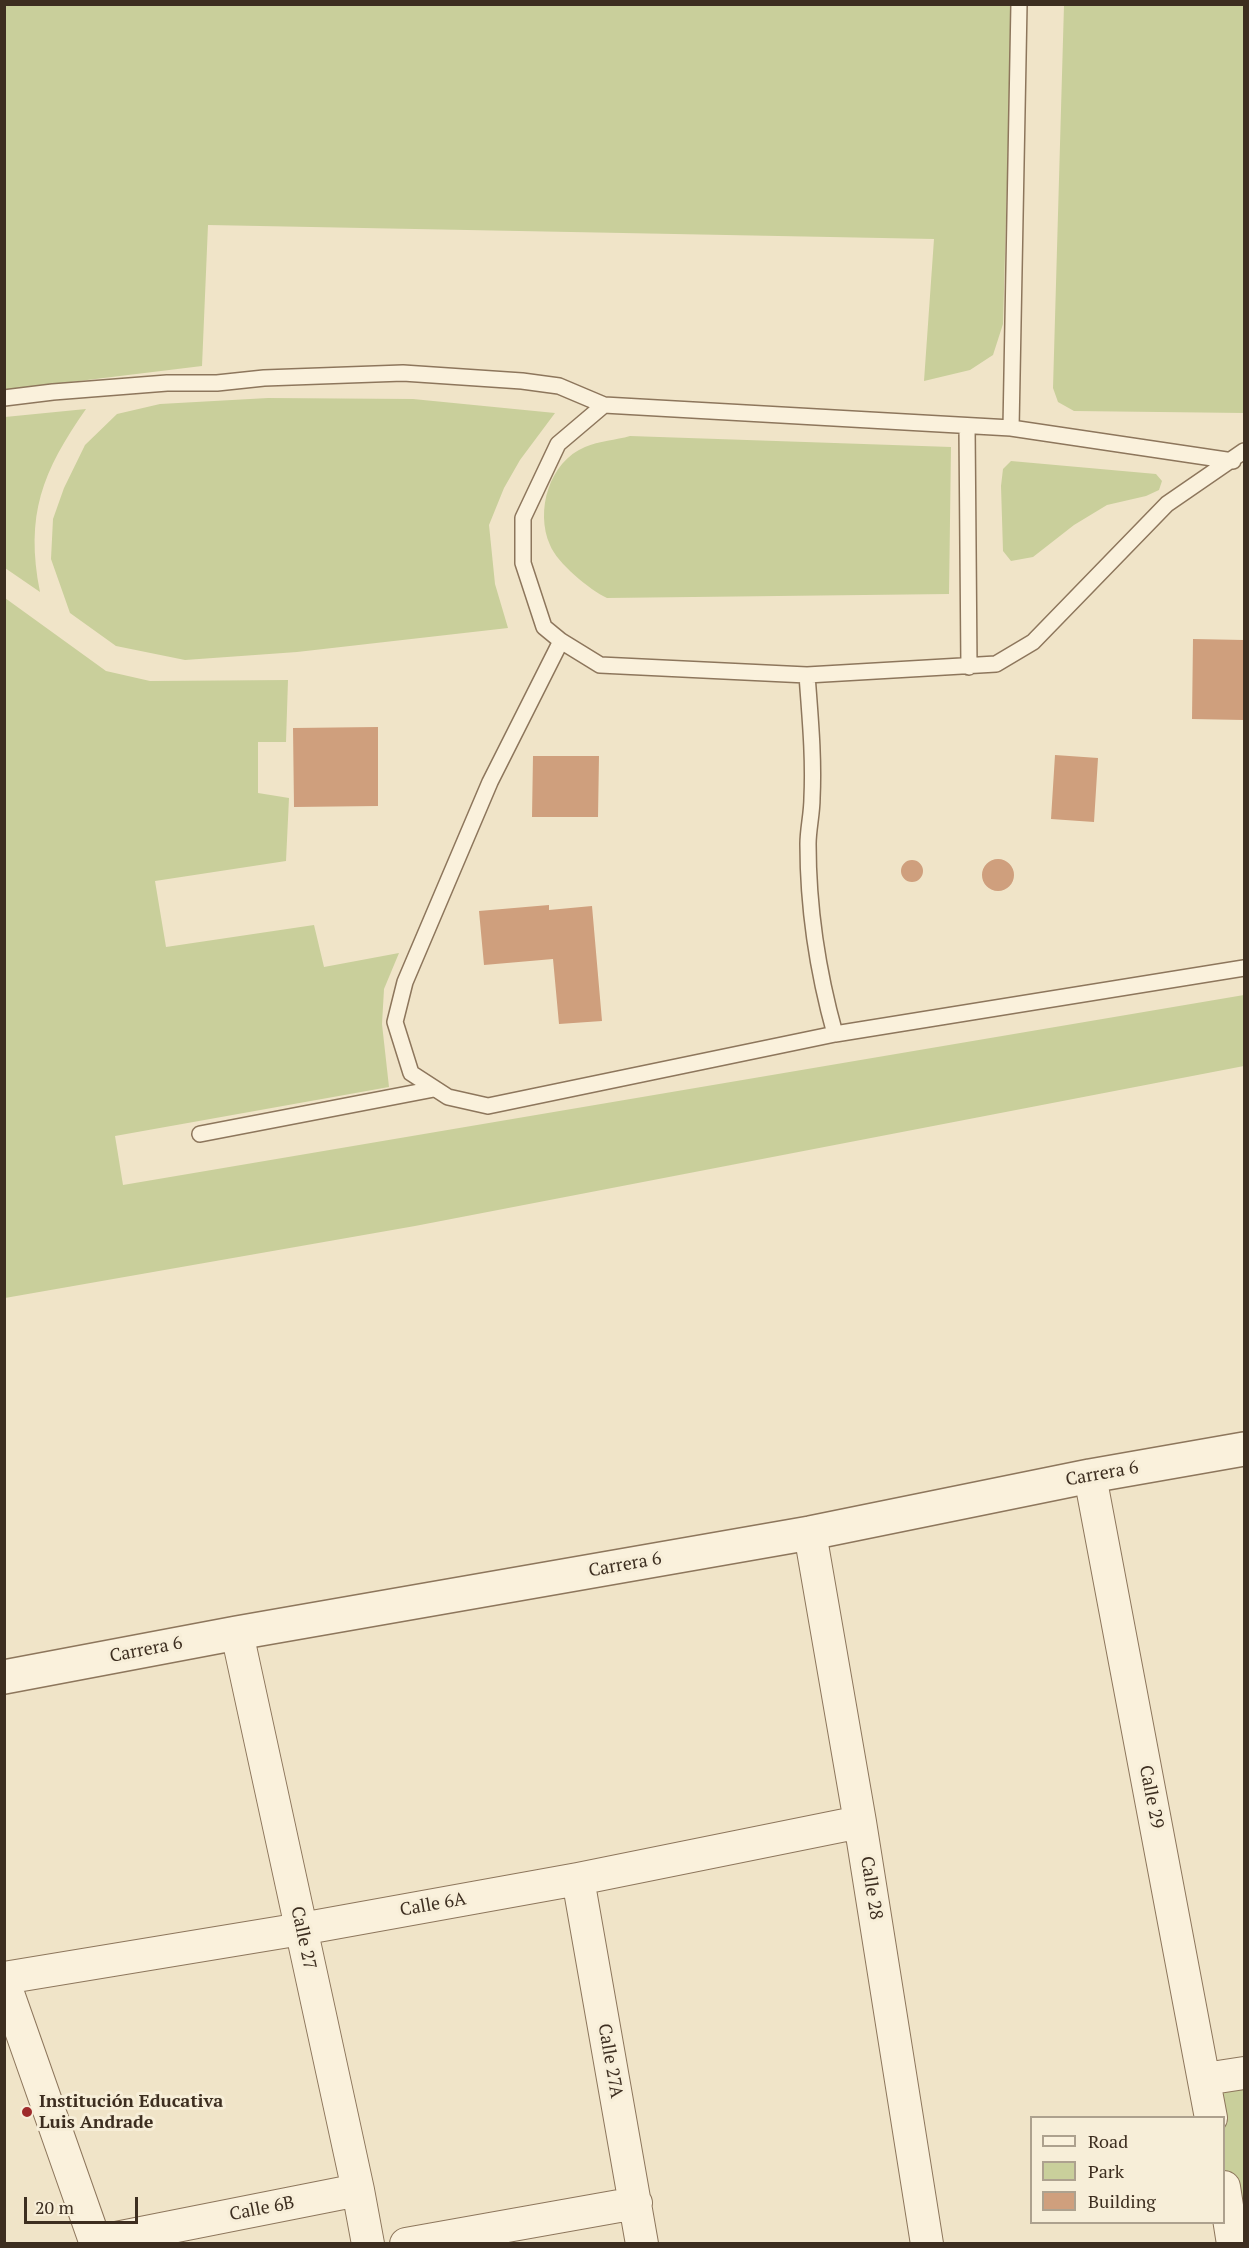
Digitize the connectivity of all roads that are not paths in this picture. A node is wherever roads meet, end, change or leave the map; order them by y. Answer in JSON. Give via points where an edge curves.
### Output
{"nodes":[{"id":1,"x":1019,"y":4,"type":"edge"},
{"id":2,"x":4,"y":398,"type":"edge"},
{"id":3,"x":604,"y":405,"type":"junction"},
{"id":4,"x":967,"y":426,"type":"junction"},
{"id":5,"x":1011,"y":428,"type":"junction"},
{"id":6,"x":1239,"y":456,"type":"edge"},
{"id":7,"x":561,"y":641,"type":"junction"},
{"id":8,"x":969,"y":667,"type":"junction"},
{"id":9,"x":807,"y":675,"type":"junction"},
{"id":10,"x":1245,"y":968,"type":"edge"},
{"id":11,"x":835,"y":1034,"type":"junction"},
{"id":12,"x":434,"y":1089,"type":"junction"},
{"id":13,"x":200,"y":1134,"type":"dead end"},
{"id":14,"x":1245,"y":1449,"type":"edge"},
{"id":15,"x":1090,"y":1476,"type":"junction"},
{"id":16,"x":810,"y":1533,"type":"junction"},
{"id":17,"x":237,"y":1633,"type":"junction"},
{"id":18,"x":4,"y":1677,"type":"edge"},
{"id":19,"x":860,"y":1822,"type":"junction"},
{"id":20,"x":578,"y":1879,"type":"junction"},
{"id":21,"x":301,"y":1929,"type":"junction"},
{"id":22,"x":4,"y":1980,"type":"edge"},
{"id":23,"x":1245,"y":2073,"type":"edge"},
{"id":24,"x":1205,"y":2079,"type":"junction"},
{"id":25,"x":1212,"y":2116,"type":"edge"},
{"id":26,"x":358,"y":2190,"type":"junction"},
{"id":27,"x":1225,"y":2193,"type":"edge"},
{"id":28,"x":636,"y":2203,"type":"junction"},
{"id":29,"x":96,"y":2242,"type":"edge"},
{"id":30,"x":368,"y":2244,"type":"edge"},
{"id":31,"x":406,"y":2244,"type":"edge"},
{"id":32,"x":642,"y":2244,"type":"edge"},
{"id":33,"x":927,"y":2244,"type":"edge"},
{"id":34,"x":1233,"y":2244,"type":"edge"}],
"edges":[{"from":1,"to":5,"type":"lane"},
{"from":2,"to":3,"type":"lane","via":[[167,383],[403,373],[559,386]]},
{"from":3,"to":4,"type":"lane"},
{"from":3,"to":7,"type":"lane","via":[[558,444],[523,518],[523,563],[544,627]]},
{"from":4,"to":5,"type":"lane"},
{"from":4,"to":8,"type":"lane"},
{"from":5,"to":6,"type":"lane"},
{"from":6,"to":8,"type":"lane","via":[[1167,504],[1033,642],[996,663]]},
{"from":7,"to":9,"type":"lane","via":[[600,665]]},
{"from":7,"to":12,"type":"lane","via":[[490,782],[405,982],[395,1022],[411,1073]]},
{"from":8,"to":9,"type":"lane"},
{"from":9,"to":11,"type":"lane","via":[[812,752],[808,844],[812,906],[824,996]]},
{"from":10,"to":11,"type":"lane"},
{"from":11,"to":12,"type":"lane","via":[[488,1106],[448,1097]]},
{"from":12,"to":13,"type":"lane"},
{"from":14,"to":15,"type":"street","name":"Carrera 6"},
{"from":15,"to":16,"type":"street","name":"Carrera 6"},
{"from":15,"to":24,"type":"street","name":"Calle 29"},
{"from":16,"to":17,"type":"street","name":"Carrera 6"},
{"from":16,"to":19,"type":"street","name":"Calle 28"},
{"from":17,"to":18,"type":"street","name":"Carrera 6"},
{"from":17,"to":21,"type":"street","name":"Calle 27"},
{"from":19,"to":20,"type":"street","name":"Calle 6A"},
{"from":19,"to":33,"type":"street","name":"Calle 28"},
{"from":20,"to":21,"type":"street","name":"Calle 6A"},
{"from":20,"to":28,"type":"street","name":"Calle 27A"},
{"from":21,"to":22,"type":"street","name":"Calle 6A"},
{"from":21,"to":26,"type":"street","name":"Calle 27"},
{"from":22,"to":29,"type":"street"},
{"from":23,"to":24,"type":"street"},
{"from":24,"to":25,"type":"street","name":"Calle 29"},
{"from":26,"to":29,"type":"street","name":"Calle 6B"},
{"from":26,"to":30,"type":"street","name":"Calle 27"},
{"from":27,"to":34,"type":"street"},
{"from":28,"to":31,"type":"street"},
{"from":28,"to":32,"type":"street","name":"Calle 27A"}]}
